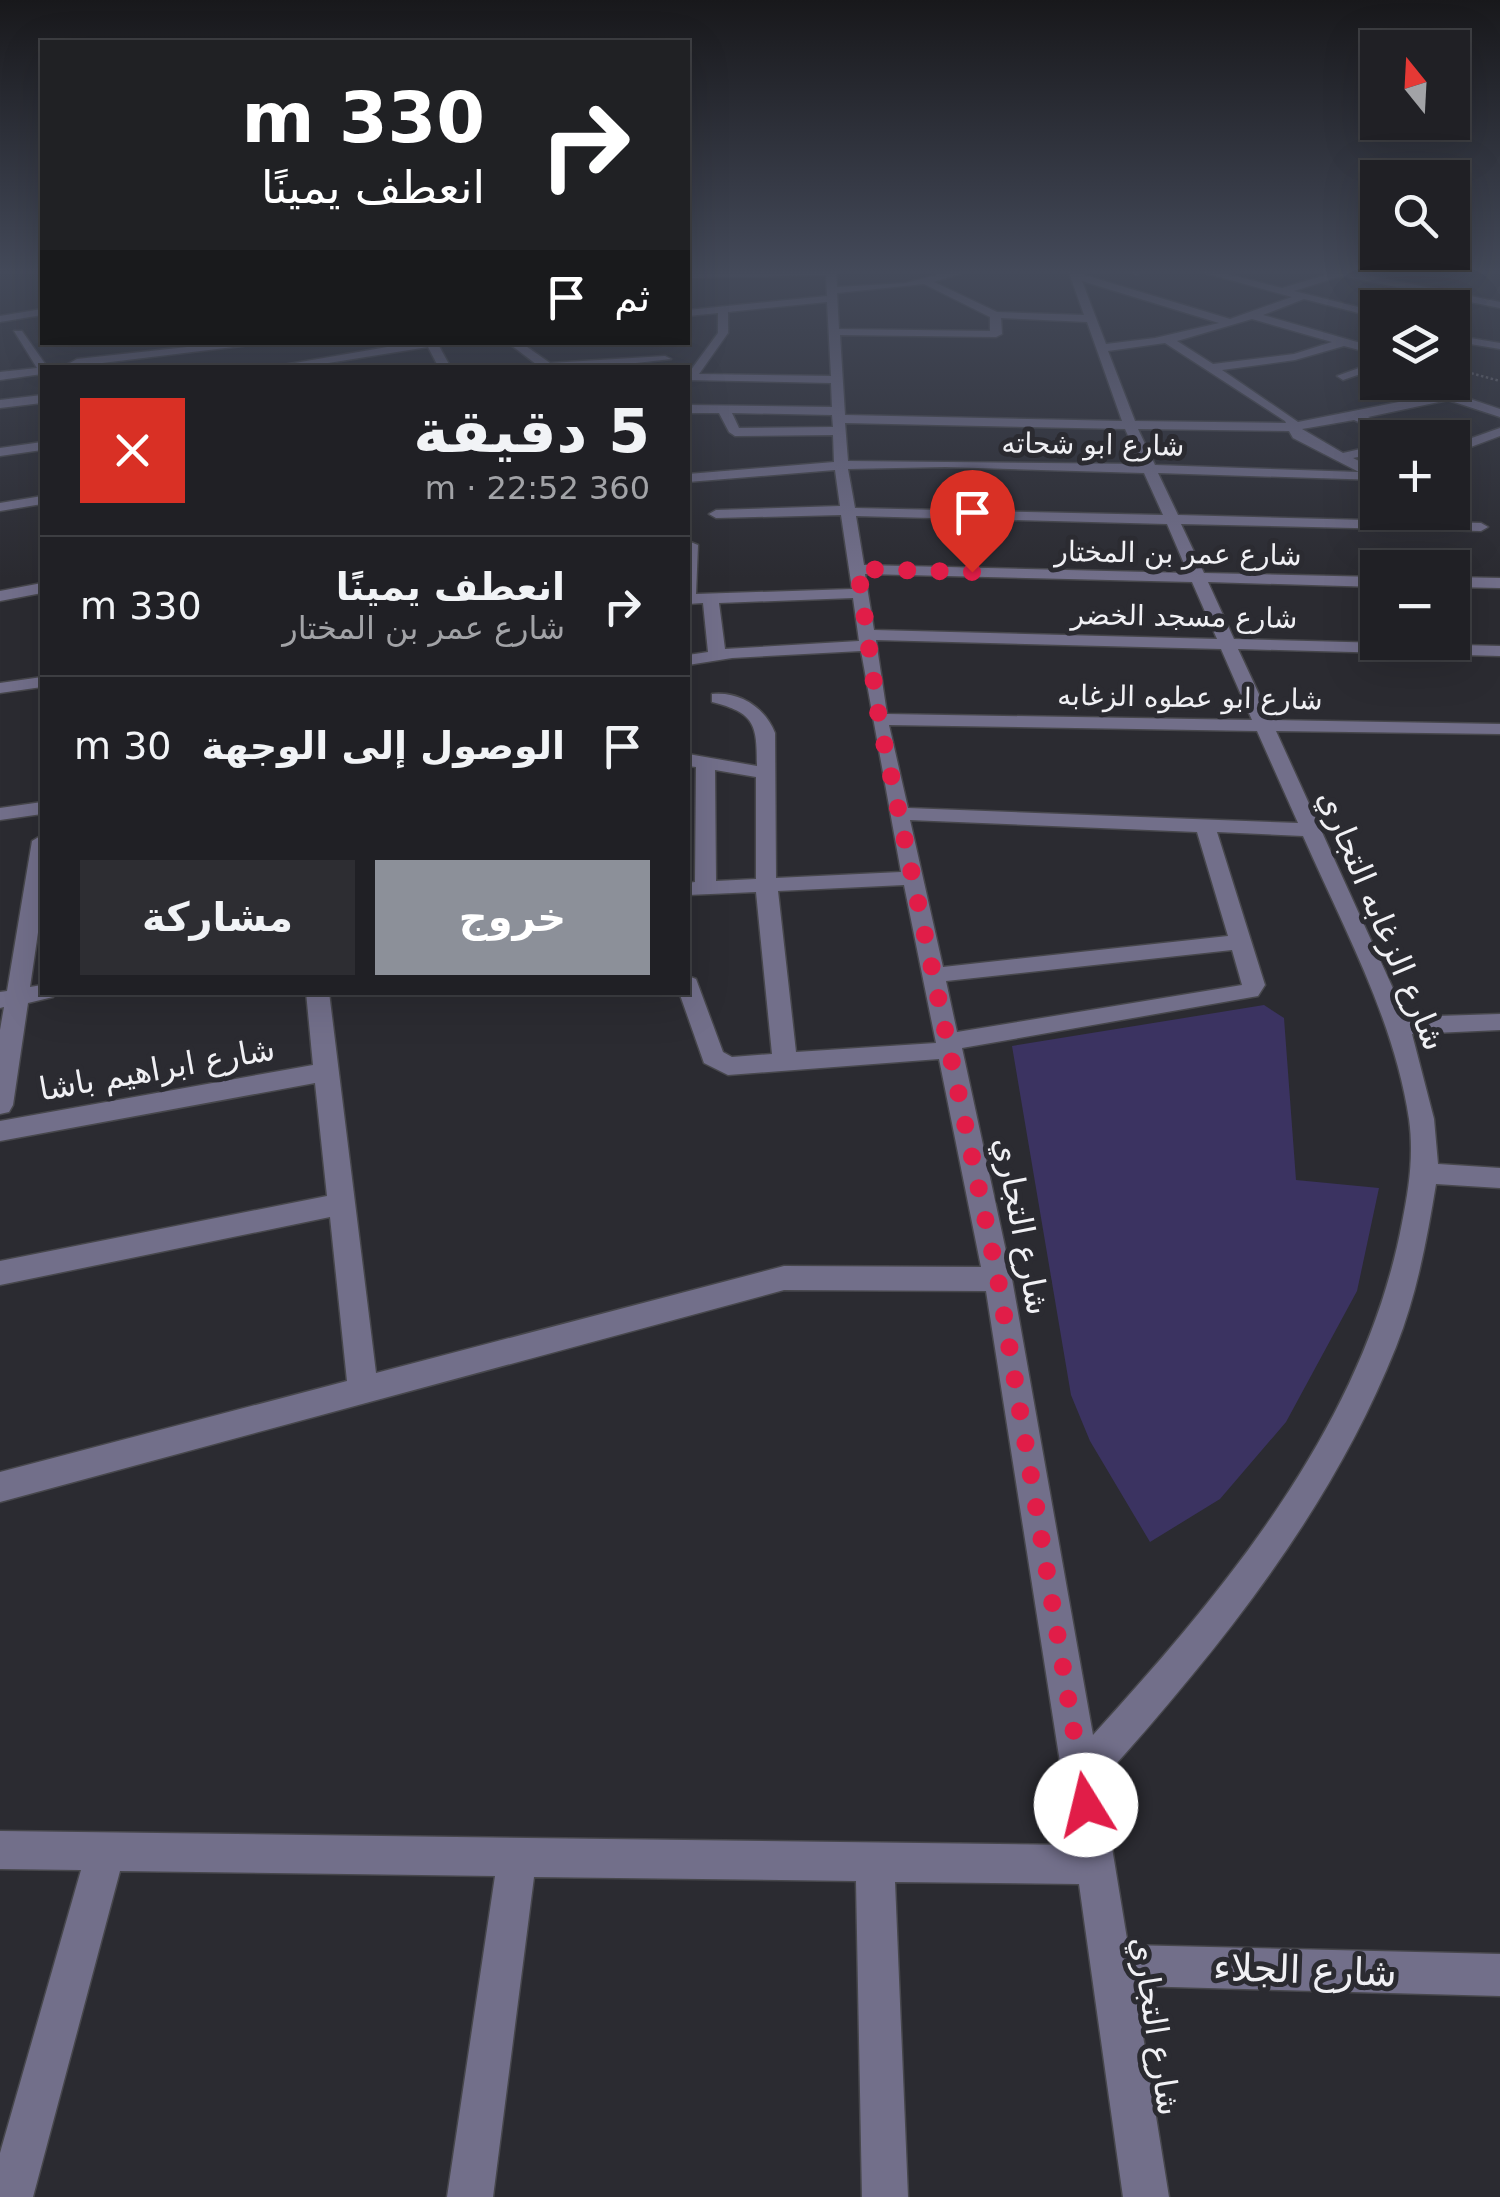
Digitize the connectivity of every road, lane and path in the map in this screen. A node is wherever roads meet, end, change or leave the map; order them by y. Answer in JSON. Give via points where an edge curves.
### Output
{"nodes":[{"id":1,"x":835,"y":373,"type":"edge"},
{"id":2,"x":1112,"y":373,"type":"edge"},
{"id":3,"x":1217,"y":373,"type":"edge"},
{"id":4,"x":1352,"y":373,"type":"edge"},
{"id":5,"x":1470,"y":373,"type":"edge"},
{"id":6,"x":1342,"y":376,"type":"dead end"},
{"id":7,"x":690,"y":377,"type":"edge"},
{"id":8,"x":836,"y":380,"type":"junction"},
{"id":9,"x":1500,"y":381,"type":"edge"},
{"id":10,"x":1500,"y":394,"type":"edge"},
{"id":11,"x":40,"y":399,"type":"edge"},
{"id":12,"x":1429,"y":400,"type":"edge"},
{"id":13,"x":1460,"y":400,"type":"edge"},
{"id":14,"x":0,"y":404,"type":"edge"},
{"id":15,"x":1473,"y":404,"type":"junction"},
{"id":16,"x":690,"y":409,"type":"edge"},
{"id":17,"x":724,"y":410,"type":"junction"},
{"id":18,"x":1500,"y":413,"type":"edge"},
{"id":19,"x":1355,"y":416,"type":"junction"},
{"id":20,"x":838,"y":420,"type":"junction"},
{"id":21,"x":1365,"y":420,"type":"edge"},
{"id":22,"x":1130,"y":425,"type":"junction"},
{"id":23,"x":1295,"y":427,"type":"junction"},
{"id":24,"x":1500,"y":432,"type":"edge"},
{"id":25,"x":1470,"y":443,"type":"edge"},
{"id":26,"x":40,"y":446,"type":"edge"},
{"id":27,"x":0,"y":452,"type":"edge"},
{"id":28,"x":1360,"y":452,"type":"edge"},
{"id":29,"x":1341,"y":457,"type":"junction"},
{"id":30,"x":841,"y":464,"type":"junction"},
{"id":31,"x":1360,"y":467,"type":"edge"},
{"id":32,"x":1150,"y":470,"type":"junction"},
{"id":33,"x":1360,"y":476,"type":"edge"},
{"id":34,"x":690,"y":478,"type":"edge"},
{"id":35,"x":40,"y":500,"type":"edge"},
{"id":36,"x":0,"y":507,"type":"edge"},
{"id":37,"x":849,"y":511,"type":"junction"},
{"id":38,"x":716,"y":514,"type":"dead end"},
{"id":39,"x":1172,"y":520,"type":"junction"},
{"id":40,"x":1470,"y":521,"type":"edge"},
{"id":41,"x":1481,"y":526,"type":"junction"},
{"id":42,"x":1500,"y":536,"type":"edge"},
{"id":43,"x":691,"y":545,"type":"dead end"},
{"id":44,"x":690,"y":563,"type":"edge"},
{"id":45,"x":1200,"y":580,"type":"junction"},
{"id":46,"x":859,"y":581,"type":"junction"},
{"id":47,"x":1360,"y":582,"type":"edge"},
{"id":48,"x":1470,"y":582,"type":"edge"},
{"id":49,"x":1500,"y":583,"type":"edge"},
{"id":50,"x":40,"y":588,"type":"edge"},
{"id":51,"x":0,"y":596,"type":"edge"},
{"id":52,"x":690,"y":598,"type":"edge"},
{"id":53,"x":710,"y":598,"type":"junction"},
{"id":54,"x":868,"y":641,"type":"junction"},
{"id":55,"x":1227,"y":646,"type":"junction"},
{"id":56,"x":1500,"y":651,"type":"edge"},
{"id":57,"x":717,"y":655,"type":"junction"},
{"id":58,"x":690,"y":660,"type":"edge"},
{"id":59,"x":40,"y":682,"type":"edge"},
{"id":60,"x":0,"y":688,"type":"edge"},
{"id":61,"x":718,"y":698,"type":"dead end"},
{"id":62,"x":879,"y":719,"type":"junction"},
{"id":63,"x":1263,"y":727,"type":"junction"},
{"id":64,"x":1500,"y":729,"type":"edge"},
{"id":65,"x":696,"y":762,"type":"edge"},
{"id":66,"x":766,"y":772,"type":"junction"},
{"id":67,"x":696,"y":794,"type":"edge"},
{"id":68,"x":40,"y":808,"type":"edge"},
{"id":69,"x":0,"y":814,"type":"edge"},
{"id":70,"x":900,"y":814,"type":"junction"},
{"id":71,"x":1205,"y":826,"type":"junction"},
{"id":72,"x":1311,"y":830,"type":"junction"},
{"id":73,"x":40,"y":850,"type":"edge"},
{"id":74,"x":914,"y":878,"type":"junction"},
{"id":75,"x":766,"y":882,"type":"junction"},
{"id":76,"x":697,"y":888,"type":"edge"},
{"id":77,"x":1240,"y":942,"type":"junction"},
{"id":78,"x":935,"y":974,"type":"junction"},
{"id":79,"x":690,"y":990,"type":"edge"},
{"id":80,"x":40,"y":993,"type":"edge"},
{"id":81,"x":317,"y":995,"type":"edge"},
{"id":82,"x":7,"y":999,"type":"edge"},
{"id":83,"x":1500,"y":1022,"type":"edge"},
{"id":84,"x":1398,"y":1026,"type":"junction"},
{"id":85,"x":950,"y":1046,"type":"junction"},
{"id":86,"x":785,"y":1062,"type":"junction"},
{"id":87,"x":326,"y":1072,"type":"junction"},
{"id":88,"x":0,"y":1105,"type":"edge"},
{"id":89,"x":0,"y":1131,"type":"edge"},
{"id":90,"x":1424,"y":1173,"type":"junction"},
{"id":91,"x":1500,"y":1178,"type":"edge"},
{"id":92,"x":342,"y":1204,"type":"junction"},
{"id":93,"x":0,"y":1273,"type":"edge"},
{"id":94,"x":998,"y":1279,"type":"junction"},
{"id":95,"x":363,"y":1389,"type":"junction"},
{"id":96,"x":0,"y":1488,"type":"edge"},
{"id":97,"x":1081,"y":1775,"type":"junction"},
{"id":98,"x":0,"y":1850,"type":"edge"},
{"id":99,"x":106,"y":1851,"type":"junction"},
{"id":100,"x":517,"y":1857,"type":"junction"},
{"id":101,"x":875,"y":1862,"type":"junction"},
{"id":102,"x":1096,"y":1865,"type":"junction"},
{"id":103,"x":1111,"y":1965,"type":"junction"},
{"id":104,"x":1500,"y":1975,"type":"edge"},
{"id":105,"x":10,"y":2197,"type":"edge"},
{"id":106,"x":470,"y":2197,"type":"edge"},
{"id":107,"x":885,"y":2197,"type":"edge"},
{"id":108,"x":1146,"y":2197,"type":"edge"}],
"edges":[{"from":1,"to":8,"type":"street","name":"شارع التجاري"},
{"from":2,"to":22,"type":"street","name":"شارع الزغابه التجاري"},
{"from":3,"to":23,"type":"street"},
{"from":4,"to":6,"type":"street"},
{"from":5,"to":9,"type":"path"},
{"from":7,"to":8,"type":"street"},
{"from":8,"to":20,"type":"street","name":"شارع التجاري"},
{"from":10,"to":15,"type":"street"},
{"from":11,"to":14,"type":"street"},
{"from":12,"to":19,"type":"street"},
{"from":13,"to":15,"type":"street"},
{"from":15,"to":18,"type":"street"},
{"from":16,"to":17,"type":"street"},
{"from":17,"to":20,"type":"street"},
{"from":17,"to":20,"type":"street","via":[[734,432]]},
{"from":19,"to":21,"type":"street"},
{"from":19,"to":23,"type":"street"},
{"from":20,"to":22,"type":"street"},
{"from":20,"to":30,"type":"street","name":"شارع التجاري"},
{"from":22,"to":23,"type":"street"},
{"from":22,"to":32,"type":"street","name":"شارع الزغابه التجاري"},
{"from":23,"to":29,"type":"street","via":[[1298,435]]},
{"from":24,"to":25,"type":"street"},
{"from":26,"to":27,"type":"street"},
{"from":28,"to":29,"type":"street"},
{"from":29,"to":31,"type":"street"},
{"from":30,"to":32,"type":"street","name":"شارع ابو شحاته"},
{"from":30,"to":34,"type":"street","name":"شارع ابو شحاته"},
{"from":30,"to":37,"type":"street","name":"شارع التجاري"},
{"from":32,"to":33,"type":"street","name":"شارع ابو شحاته"},
{"from":32,"to":39,"type":"street","name":"شارع الزغابه التجاري"},
{"from":35,"to":36,"type":"street"},
{"from":37,"to":38,"type":"street"},
{"from":37,"to":39,"type":"street"},
{"from":37,"to":46,"type":"street","name":"شارع التجاري"},
{"from":39,"to":41,"type":"street"},
{"from":39,"to":45,"type":"street","name":"شارع الزغابه التجاري"},
{"from":40,"to":41,"type":"street"},
{"from":41,"to":42,"type":"street"},
{"from":43,"to":44,"type":"street"},
{"from":45,"to":46,"type":"street","name":"شارع عمر بن المختار"},
{"from":45,"to":47,"type":"street","name":"شارع عمر بن المختار"},
{"from":45,"to":55,"type":"street","name":"شارع الزغابه التجاري"},
{"from":46,"to":53,"type":"street","name":"شارع عمر بن المختار"},
{"from":46,"to":54,"type":"street","name":"شارع التجاري"},
{"from":48,"to":49,"type":"street"},
{"from":50,"to":51,"type":"street"},
{"from":52,"to":53,"type":"street","name":"شارع عمر بن المختار"},
{"from":53,"to":57,"type":"street"},
{"from":54,"to":55,"type":"street","name":"شارع مسجد الخضر"},
{"from":54,"to":57,"type":"street","name":"شارع مسجد الخضر"},
{"from":54,"to":62,"type":"street","name":"شارع التجاري"},
{"from":55,"to":56,"type":"street","name":"شارع مسجد الخضر"},
{"from":55,"to":63,"type":"street","name":"شارع الزغابه التجاري"},
{"from":57,"to":58,"type":"street","name":"شارع مسجد الخضر"},
{"from":59,"to":60,"type":"street"},
{"from":61,"to":66,"type":"street","via":[[762,720]]},
{"from":62,"to":63,"type":"street","name":"شارع ابو عطوه الزغابه"},
{"from":62,"to":70,"type":"street","name":"شارع التجاري"},
{"from":63,"to":64,"type":"street","name":"شارع ابو عطوه الزغابه"},
{"from":63,"to":72,"type":"street","name":"شارع الزغابه التجاري"},
{"from":65,"to":66,"type":"street"},
{"from":65,"to":67,"type":"street"},
{"from":66,"to":75,"type":"street"},
{"from":67,"to":76,"type":"street"},
{"from":68,"to":69,"type":"street"},
{"from":70,"to":71,"type":"street"},
{"from":70,"to":74,"type":"street","name":"شارع التجاري"},
{"from":71,"to":72,"type":"street"},
{"from":71,"to":77,"type":"street"},
{"from":72,"to":84,"type":"street","name":"شارع الزغابه التجاري"},
{"from":73,"to":82,"type":"street"},
{"from":74,"to":75,"type":"street"},
{"from":74,"to":78,"type":"street","name":"شارع التجاري"},
{"from":75,"to":76,"type":"street"},
{"from":75,"to":86,"type":"street"},
{"from":77,"to":78,"type":"street"},
{"from":77,"to":85,"type":"street","via":[[1254,985],[1244,994]]},
{"from":78,"to":85,"type":"street","name":"شارع التجاري"},
{"from":79,"to":86,"type":"street","via":[[719,1064]]},
{"from":80,"to":82,"type":"street"},
{"from":81,"to":87,"type":"street"},
{"from":82,"to":88,"type":"street"},
{"from":83,"to":84,"type":"street"},
{"from":84,"to":90,"type":"street","name":"شارع الزغابه التجاري","via":[[1420,1103]]},
{"from":85,"to":86,"type":"street"},
{"from":85,"to":94,"type":"street","name":"شارع التجاري"},
{"from":87,"to":89,"type":"street","name":"شارع ابراهيم باشا"},
{"from":87,"to":92,"type":"street"},
{"from":90,"to":91,"type":"street"},
{"from":90,"to":97,"type":"street","name":"شارع الزغابه التجاري","via":[[1389,1324],[1355,1404],[1306,1491],[1171,1678]]},
{"from":92,"to":93,"type":"street"},
{"from":92,"to":95,"type":"street"},
{"from":94,"to":95,"type":"street","via":[[784,1278]]},
{"from":94,"to":97,"type":"street","name":"شارع التجاري"},
{"from":95,"to":96,"type":"street"},
{"from":97,"to":102,"type":"street","name":"شارع التجاري"},
{"from":98,"to":99,"type":"street"},
{"from":99,"to":100,"type":"street"},
{"from":99,"to":105,"type":"street"},
{"from":100,"to":101,"type":"street"},
{"from":100,"to":106,"type":"street"},
{"from":101,"to":102,"type":"street"},
{"from":101,"to":107,"type":"street"},
{"from":102,"to":103,"type":"street","name":"شارع التجاري"},
{"from":103,"to":104,"type":"street","name":"شارع الجلاء"},
{"from":103,"to":108,"type":"street","name":"شارع التجاري"}]}
